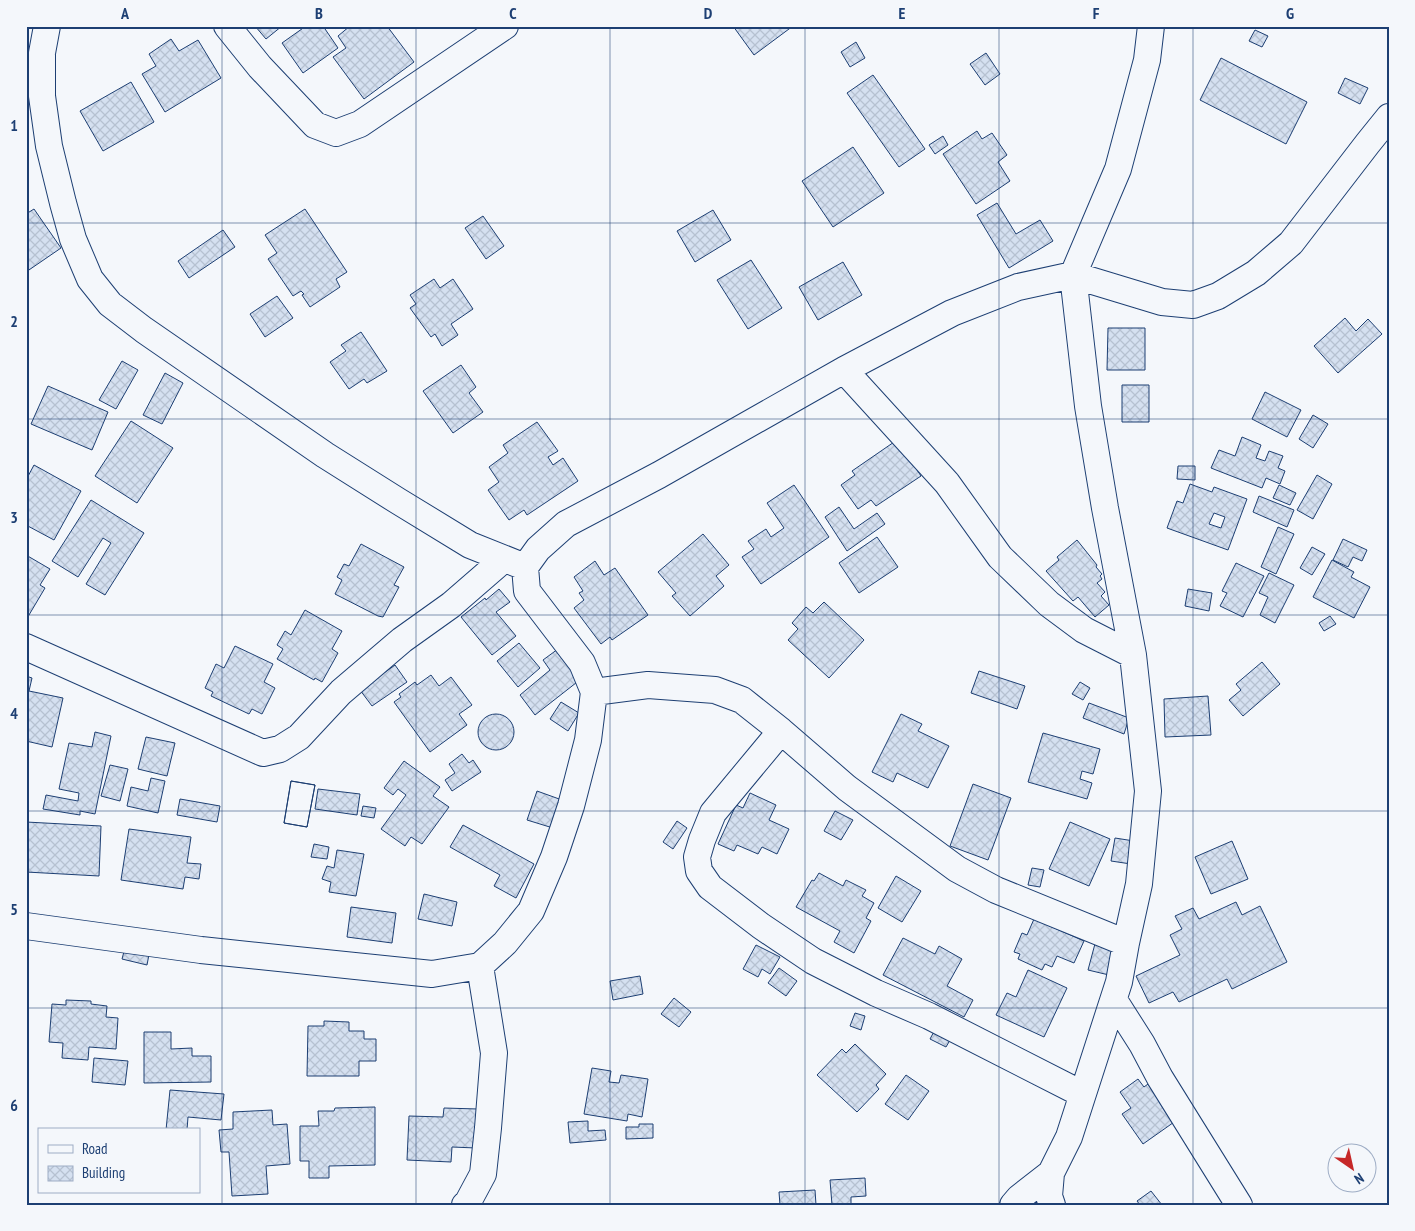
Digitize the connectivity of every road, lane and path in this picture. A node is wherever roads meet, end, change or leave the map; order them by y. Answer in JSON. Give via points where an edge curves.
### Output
{"nodes":[{"id":1,"x":47,"y":26,"type":"edge"},
{"id":2,"x":227,"y":26,"type":"edge"},
{"id":3,"x":505,"y":26,"type":"edge"},
{"id":4,"x":1152,"y":26,"type":"edge"},
{"id":5,"x":1389,"y":118,"type":"edge"},
{"id":6,"x":1073,"y":276,"type":"junction"},
{"id":7,"x":844,"y":370,"type":"junction"},
{"id":8,"x":514,"y":563,"type":"junction"},
{"id":9,"x":26,"y":647,"type":"edge"},
{"id":10,"x":1133,"y":656,"type":"junction"},
{"id":11,"x":594,"y":692,"type":"junction"},
{"id":12,"x":781,"y":731,"type":"junction"},
{"id":13,"x":26,"y":926,"type":"edge"},
{"id":14,"x":1126,"y":943,"type":"junction"},
{"id":15,"x":480,"y":966,"type":"junction"},
{"id":16,"x":1114,"y":1000,"type":"junction"},
{"id":17,"x":1082,"y":1094,"type":"junction"},
{"id":18,"x":1051,"y":1173,"type":"junction"},
{"id":19,"x":465,"y":1205,"type":"edge"},
{"id":20,"x":1013,"y":1205,"type":"edge"},
{"id":21,"x":1052,"y":1205,"type":"edge"},
{"id":22,"x":1239,"y":1205,"type":"edge"}],
"edges":[{"from":1,"to":8,"type":"street","via":[[42,53],[42,96],[49,146],[73,239],[90,279],[110,304],[326,455],[470,545]]},
{"from":2,"to":3,"type":"street","via":[[260,67],[316,124],[336,133],[360,124]]},
{"from":4,"to":6,"type":"street","via":[[1147,60],[1118,169]]},
{"from":5,"to":6,"type":"street","via":[[1291,244],[1256,273],[1218,296],[1193,305],[1162,302]]},
{"from":6,"to":7,"type":"street","via":[[1018,287],[952,313]]},
{"from":6,"to":10,"type":"street","via":[[1088,406]]},
{"from":7,"to":8,"type":"street","via":[[566,524],[538,549]]},
{"from":7,"to":10,"type":"street","via":[[947,483],[1000,557],[1070,620]]},
{"from":8,"to":9,"type":"street","via":[[402,640],[341,692],[299,737],[280,750],[263,753]]},
{"from":8,"to":11,"type":"street","via":[[527,591],[582,663]]},
{"from":10,"to":14,"type":"street","via":[[1148,791],[1139,884]]},
{"from":11,"to":12,"type":"street","via":[[648,686],[715,690],[742,700]]},
{"from":11,"to":15,"type":"street","via":[[588,740],[554,857],[531,911]]},
{"from":12,"to":14,"type":"street","via":[[847,788],[957,869],[996,890]]},
{"from":12,"to":17,"type":"street","via":[[713,813],[697,857],[699,871],[710,888],[813,961]]},
{"from":13,"to":15,"type":"street","via":[[201,950],[432,974]]},
{"from":14,"to":16,"type":"street"},
{"from":15,"to":19,"type":"street","via":[[494,1053],[483,1174]]},
{"from":16,"to":17,"type":"street"},
{"from":16,"to":22,"type":"street"},
{"from":17,"to":18,"type":"street","via":[[1069,1137]]},
{"from":18,"to":20,"type":"street"},
{"from":18,"to":21,"type":"street","via":[[1049,1196]]}]}
